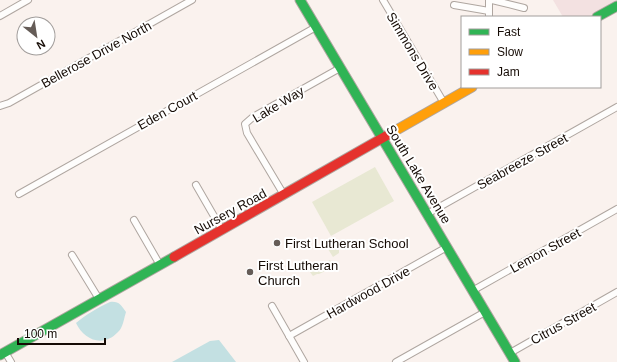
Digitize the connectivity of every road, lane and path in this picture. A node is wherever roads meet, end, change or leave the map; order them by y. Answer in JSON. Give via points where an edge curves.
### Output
{"nodes":[{"id":1,"x":28,"y":0,"type":"edge"},
{"id":2,"x":192,"y":0,"type":"edge"},
{"id":3,"x":300,"y":0,"type":"edge"},
{"id":4,"x":383,"y":0,"type":"edge"},
{"id":5,"x":491,"y":0,"type":"edge"},
{"id":6,"x":454,"y":5,"type":"dead end"},
{"id":7,"x":617,"y":6,"type":"edge"},
{"id":8,"x":524,"y":8,"type":"dead end"},
{"id":9,"x":489,"y":14,"type":"edge"},
{"id":10,"x":0,"y":16,"type":"edge"},
{"id":11,"x":599,"y":16,"type":"edge"},
{"id":12,"x":316,"y":26,"type":"junction"},
{"id":13,"x":340,"y":68,"type":"junction"},
{"id":14,"x":470,"y":88,"type":"edge"},
{"id":15,"x":444,"y":103,"type":"junction"},
{"id":16,"x":0,"y":106,"type":"edge"},
{"id":17,"x":617,"y":107,"type":"edge"},
{"id":18,"x":382,"y":139,"type":"junction"},
{"id":19,"x":196,"y":185,"type":"dead end"},
{"id":20,"x":19,"y":194,"type":"dead end"},
{"id":21,"x":284,"y":195,"type":"junction"},
{"id":22,"x":617,"y":209,"type":"edge"},
{"id":23,"x":427,"y":214,"type":"junction"},
{"id":24,"x":134,"y":220,"type":"dead end"},
{"id":25,"x":222,"y":230,"type":"junction"},
{"id":26,"x":447,"y":247,"type":"junction"},
{"id":27,"x":72,"y":255,"type":"dead end"},
{"id":28,"x":160,"y":265,"type":"junction"},
{"id":29,"x":472,"y":290,"type":"junction"},
{"id":30,"x":617,"y":292,"type":"edge"},
{"id":31,"x":99,"y":299,"type":"junction"},
{"id":32,"x":272,"y":306,"type":"dead end"},
{"id":33,"x":485,"y":312,"type":"junction"},
{"id":34,"x":289,"y":336,"type":"junction"},
{"id":35,"x":510,"y":353,"type":"junction"},
{"id":36,"x":3,"y":354,"type":"edge"},
{"id":37,"x":11,"y":362,"type":"edge"},
{"id":38,"x":304,"y":362,"type":"edge"},
{"id":39,"x":396,"y":362,"type":"edge"},
{"id":40,"x":515,"y":362,"type":"edge"}],
"edges":[{"from":1,"to":10,"type":"street"},
{"from":2,"to":16,"type":"street","name":"Bellerose Drive North"},
{"from":3,"to":12,"type":"street","name":"South Lake Avenue"},
{"from":4,"to":15,"type":"street","name":"Simmons Drive"},
{"from":5,"to":8,"type":"street"},
{"from":5,"to":9,"type":"street"},
{"from":6,"to":9,"type":"street"},
{"from":7,"to":11,"type":"street"},
{"from":12,"to":13,"type":"street","name":"South Lake Avenue"},
{"from":12,"to":20,"type":"street","name":"Eden Court"},
{"from":13,"to":18,"type":"street","name":"South Lake Avenue"},
{"from":13,"to":21,"type":"street","name":"Lake Way","via":[[245,124],[247,133]]},
{"from":14,"to":15,"type":"street","name":"Nursery Road"},
{"from":15,"to":18,"type":"street","name":"Nursery Road"},
{"from":17,"to":23,"type":"street","name":"Seabreeze Street"},
{"from":18,"to":21,"type":"street","name":"Nursery Road"},
{"from":18,"to":23,"type":"street","name":"South Lake Avenue"},
{"from":19,"to":25,"type":"street"},
{"from":21,"to":25,"type":"street","name":"Nursery Road"},
{"from":22,"to":29,"type":"street","name":"Lemon Street"},
{"from":23,"to":26,"type":"street","name":"South Lake Avenue"},
{"from":24,"to":28,"type":"street"},
{"from":25,"to":28,"type":"street","name":"Nursery Road"},
{"from":26,"to":29,"type":"street","name":"South Lake Avenue"},
{"from":26,"to":34,"type":"street","name":"Hardwood Drive"},
{"from":27,"to":31,"type":"street"},
{"from":28,"to":31,"type":"street","name":"Nursery Road"},
{"from":29,"to":33,"type":"street","name":"South Lake Avenue"},
{"from":30,"to":35,"type":"street","name":"Citrus Street"},
{"from":31,"to":36,"type":"street","name":"Nursery Road"},
{"from":32,"to":34,"type":"street"},
{"from":33,"to":35,"type":"street","name":"South Lake Avenue"},
{"from":33,"to":39,"type":"street"},
{"from":34,"to":38,"type":"street"},
{"from":35,"to":40,"type":"street","name":"South Lake Avenue"},
{"from":36,"to":37,"type":"street"}]}
